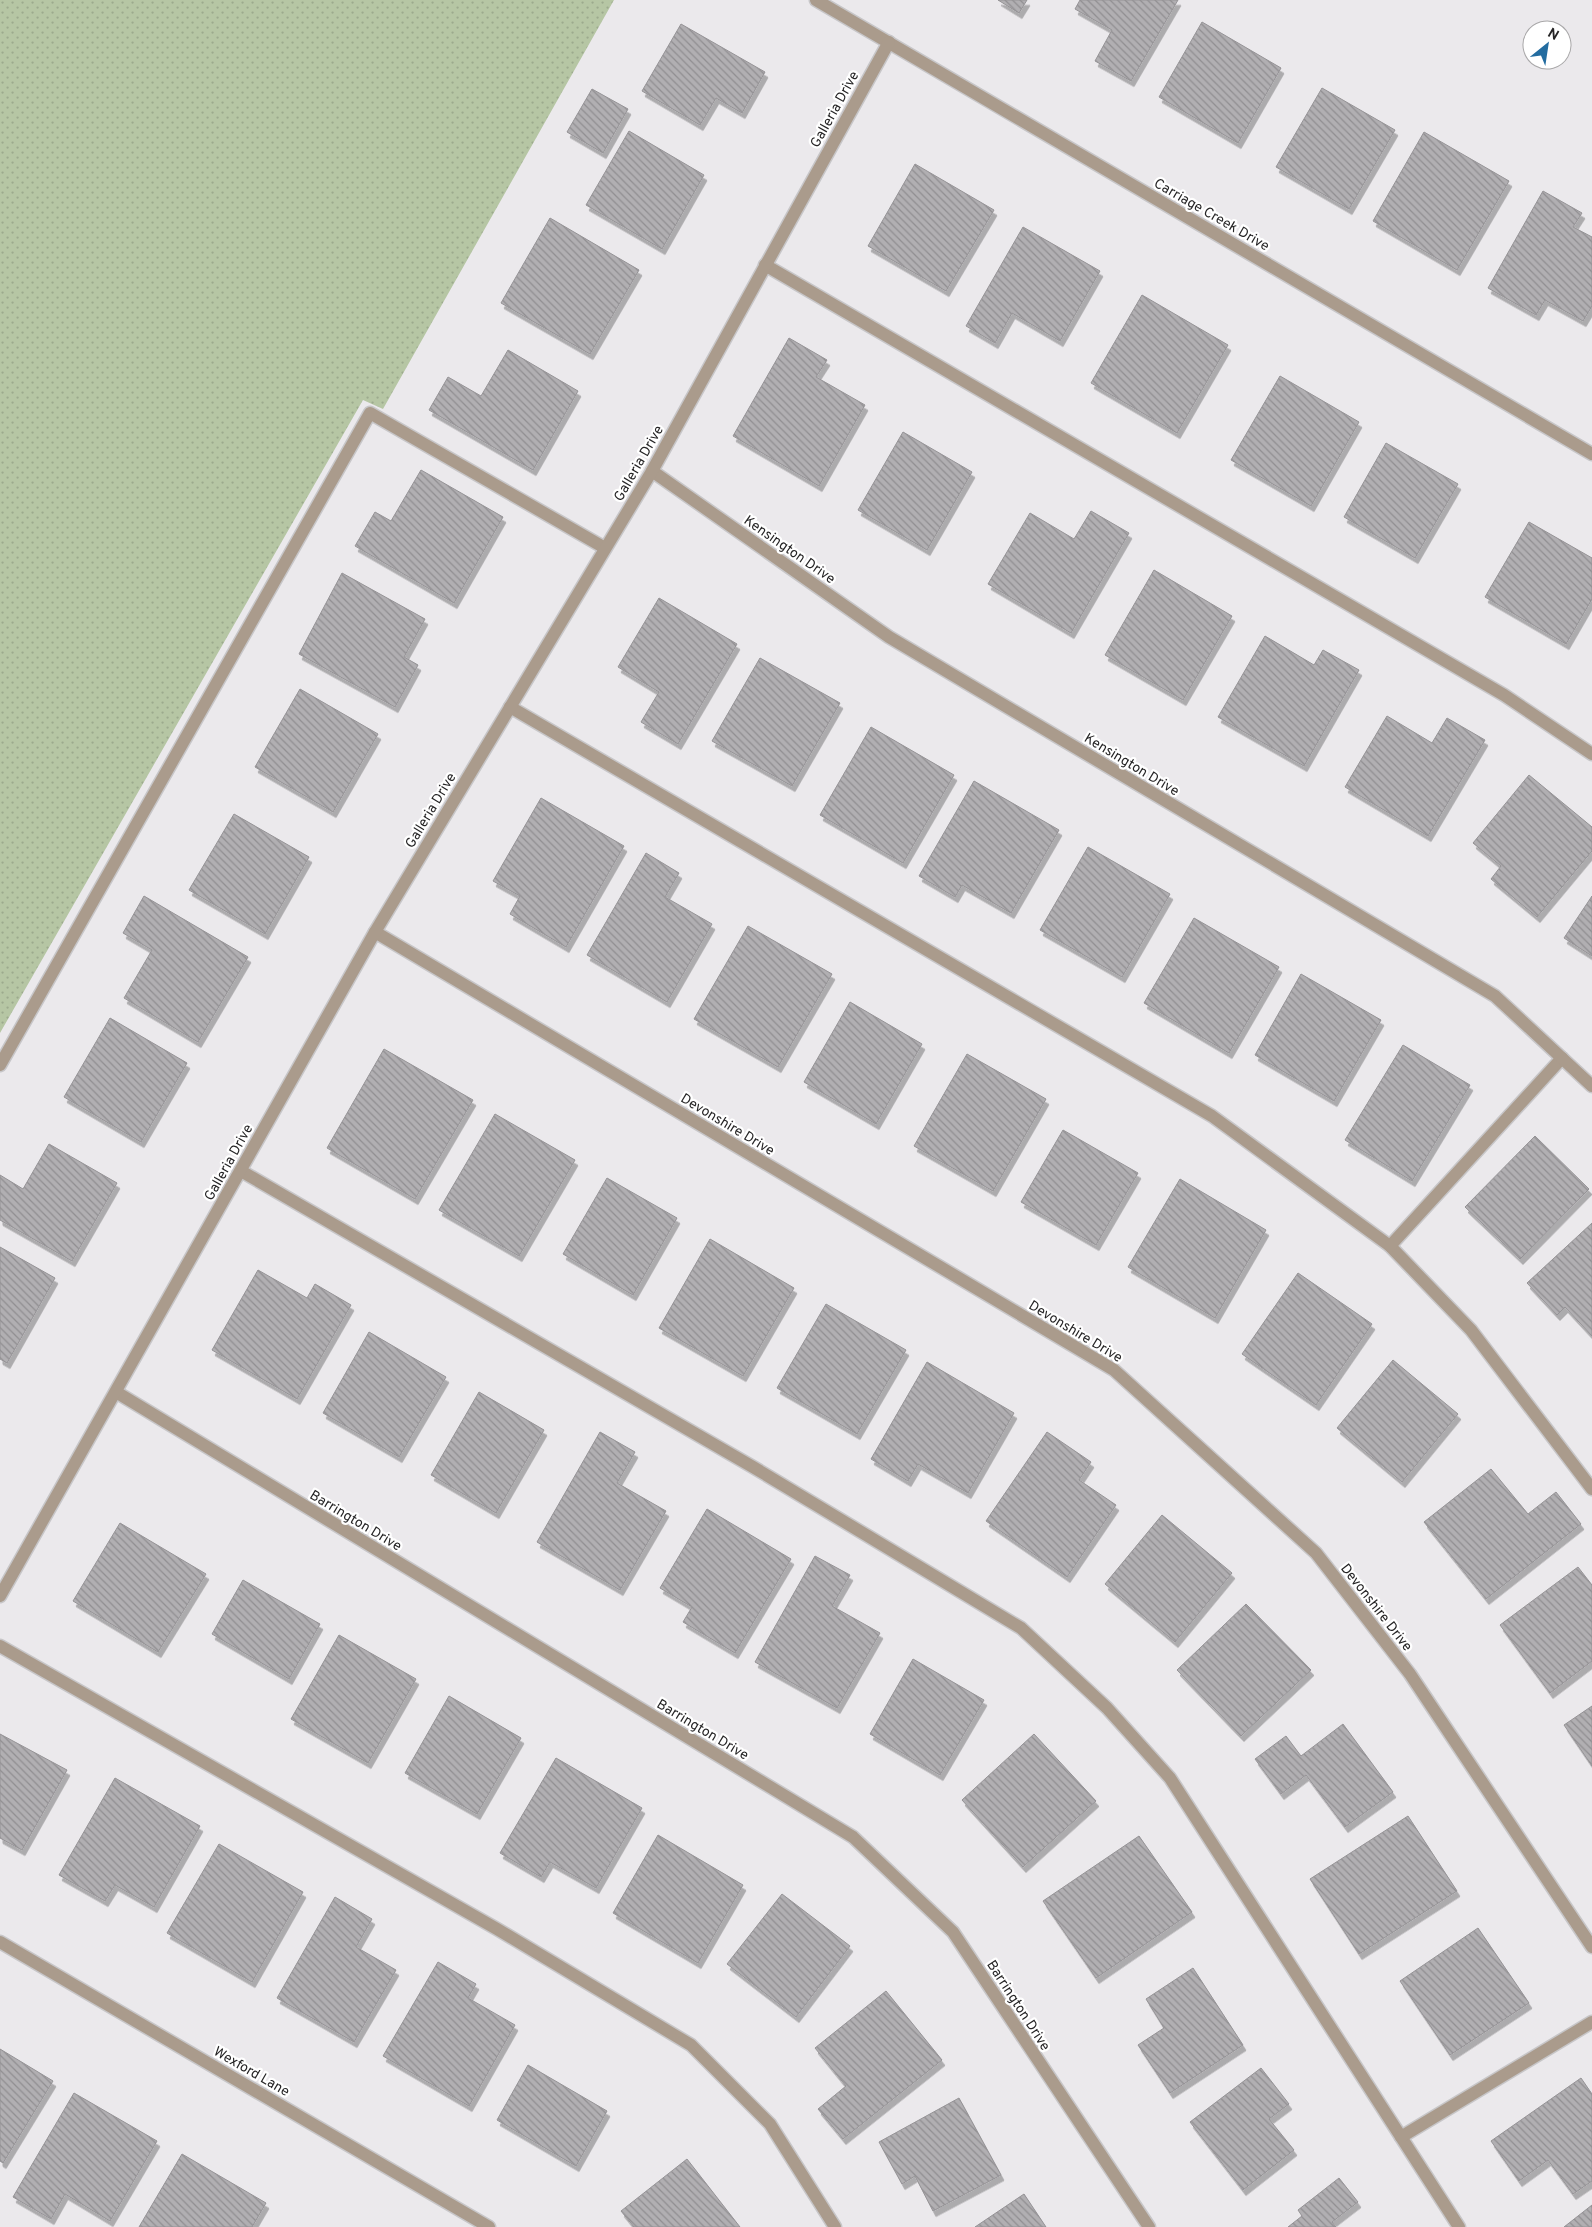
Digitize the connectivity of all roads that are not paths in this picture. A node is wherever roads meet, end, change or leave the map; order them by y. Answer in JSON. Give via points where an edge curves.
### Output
{"nodes":[{"id":1,"x":816,"y":0,"type":"edge"},
{"id":2,"x":889,"y":42,"type":"junction"},
{"id":3,"x":765,"y":265,"type":"junction"},
{"id":4,"x":1592,"y":454,"type":"edge"},
{"id":5,"x":652,"y":471,"type":"junction"},
{"id":6,"x":605,"y":548,"type":"junction"},
{"id":7,"x":510,"y":707,"type":"junction"},
{"id":8,"x":1592,"y":754,"type":"edge"},
{"id":9,"x":375,"y":932,"type":"junction"},
{"id":10,"x":1562,"y":1058,"type":"junction"},
{"id":11,"x":0,"y":1065,"type":"edge"},
{"id":12,"x":1592,"y":1086,"type":"edge"},
{"id":13,"x":241,"y":1170,"type":"junction"},
{"id":14,"x":1390,"y":1246,"type":"junction"},
{"id":15,"x":116,"y":1392,"type":"junction"},
{"id":16,"x":1592,"y":1489,"type":"edge"},
{"id":17,"x":0,"y":1596,"type":"edge"},
{"id":18,"x":0,"y":1646,"type":"edge"},
{"id":19,"x":0,"y":1942,"type":"edge"},
{"id":20,"x":1592,"y":1947,"type":"edge"},
{"id":21,"x":1592,"y":2022,"type":"edge"},
{"id":22,"x":1401,"y":2137,"type":"junction"},
{"id":23,"x":490,"y":2227,"type":"edge"},
{"id":24,"x":835,"y":2227,"type":"edge"},
{"id":25,"x":1149,"y":2227,"type":"edge"},
{"id":26,"x":1459,"y":2227,"type":"edge"}],
"edges":[{"from":1,"to":2,"type":"street","name":"Carriage Creek Drive"},
{"from":2,"to":3,"type":"street","name":"Galleria Drive"},
{"from":2,"to":4,"type":"street","name":"Carriage Creek Drive"},
{"from":3,"to":5,"type":"street","name":"Galleria Drive"},
{"from":3,"to":8,"type":"street","via":[[1504,695]]},
{"from":5,"to":6,"type":"street","name":"Galleria Drive"},
{"from":5,"to":10,"type":"street","name":"Kensington Drive","via":[[889,637],[1495,996]]},
{"from":6,"to":7,"type":"street","name":"Galleria Drive"},
{"from":6,"to":11,"type":"street","via":[[370,413]]},
{"from":7,"to":9,"type":"street","name":"Galleria Drive"},
{"from":7,"to":14,"type":"street","via":[[1212,1116]]},
{"from":9,"to":13,"type":"street","name":"Galleria Drive"},
{"from":9,"to":20,"type":"street","name":"Devonshire Drive","via":[[1114,1370],[1316,1553],[1410,1674]]},
{"from":10,"to":12,"type":"street","name":"Kensington Drive"},
{"from":10,"to":14,"type":"street"},
{"from":13,"to":15,"type":"street","name":"Galleria Drive"},
{"from":13,"to":22,"type":"street","via":[[745,1462],[1021,1628],[1107,1708],[1170,1778]]},
{"from":14,"to":16,"type":"street","via":[[1471,1330]]},
{"from":15,"to":17,"type":"street","name":"Galleria Drive"},
{"from":15,"to":25,"type":"street","name":"Barrington Drive","via":[[853,1837],[954,1932]]},
{"from":18,"to":24,"type":"street","via":[[497,1929],[690,2045],[770,2124]]},
{"from":19,"to":23,"type":"street","name":"Wexford Lane"},
{"from":21,"to":22,"type":"street"},
{"from":22,"to":26,"type":"street"}]}
